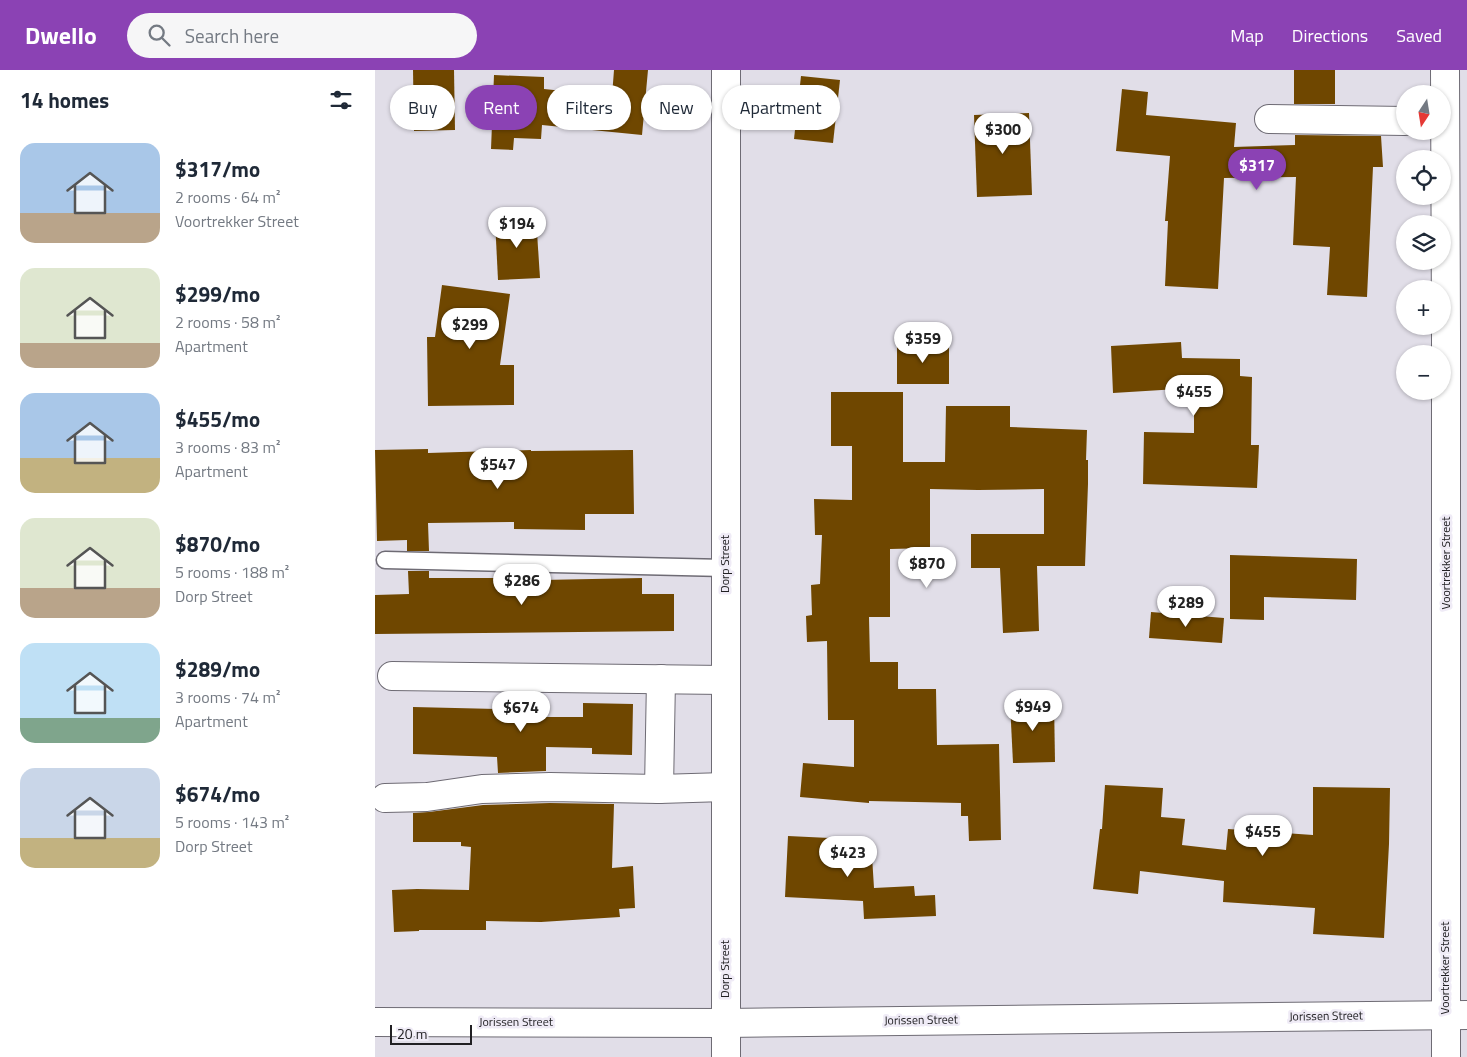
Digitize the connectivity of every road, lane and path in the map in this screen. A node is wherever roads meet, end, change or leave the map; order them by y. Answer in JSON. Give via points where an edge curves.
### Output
{"nodes":[{"id":1,"x":726,"y":70,"type":"edge"},
{"id":2,"x":1445,"y":70,"type":"edge"},
{"id":3,"x":1445,"y":85,"type":"edge"},
{"id":4,"x":1269,"y":119,"type":"dead end"},
{"id":5,"x":1396,"y":121,"type":"edge"},
{"id":6,"x":1444,"y":140,"type":"edge"},
{"id":7,"x":385,"y":560,"type":"dead end"},
{"id":8,"x":725,"y":568,"type":"junction"},
{"id":9,"x":392,"y":676,"type":"dead end"},
{"id":10,"x":661,"y":679,"type":"junction"},
{"id":11,"x":725,"y":680,"type":"junction"},
{"id":12,"x":725,"y":787,"type":"junction"},
{"id":13,"x":659,"y":789,"type":"junction"},
{"id":14,"x":385,"y":798,"type":"dead end"},
{"id":15,"x":1456,"y":1014,"type":"edge"},
{"id":16,"x":375,"y":1022,"type":"edge"},
{"id":17,"x":725,"y":1022,"type":"junction"},
{"id":18,"x":726,"y":1057,"type":"edge"},
{"id":19,"x":1446,"y":1057,"type":"edge"}],
"edges":[{"from":1,"to":8,"type":"street","name":"Dorp Street"},
{"from":2,"to":3,"type":"street","name":"Voortrekker Street"},
{"from":4,"to":5,"type":"street"},
{"from":6,"to":15,"type":"street","name":"Voortrekker Street"},
{"from":7,"to":8,"type":"lane"},
{"from":8,"to":11,"type":"street","name":"Dorp Street"},
{"from":9,"to":10,"type":"street"},
{"from":10,"to":11,"type":"street"},
{"from":10,"to":13,"type":"street"},
{"from":11,"to":12,"type":"street","name":"Dorp Street"},
{"from":12,"to":13,"type":"street"},
{"from":12,"to":17,"type":"street","name":"Dorp Street"},
{"from":13,"to":14,"type":"street","via":[[550,786]]},
{"from":15,"to":17,"type":"street","name":"Jorissen Street"},
{"from":15,"to":19,"type":"street","name":"Voortrekker Street"},
{"from":16,"to":17,"type":"street","name":"Jorissen Street"},
{"from":17,"to":18,"type":"street","name":"Dorp Street"}]}
